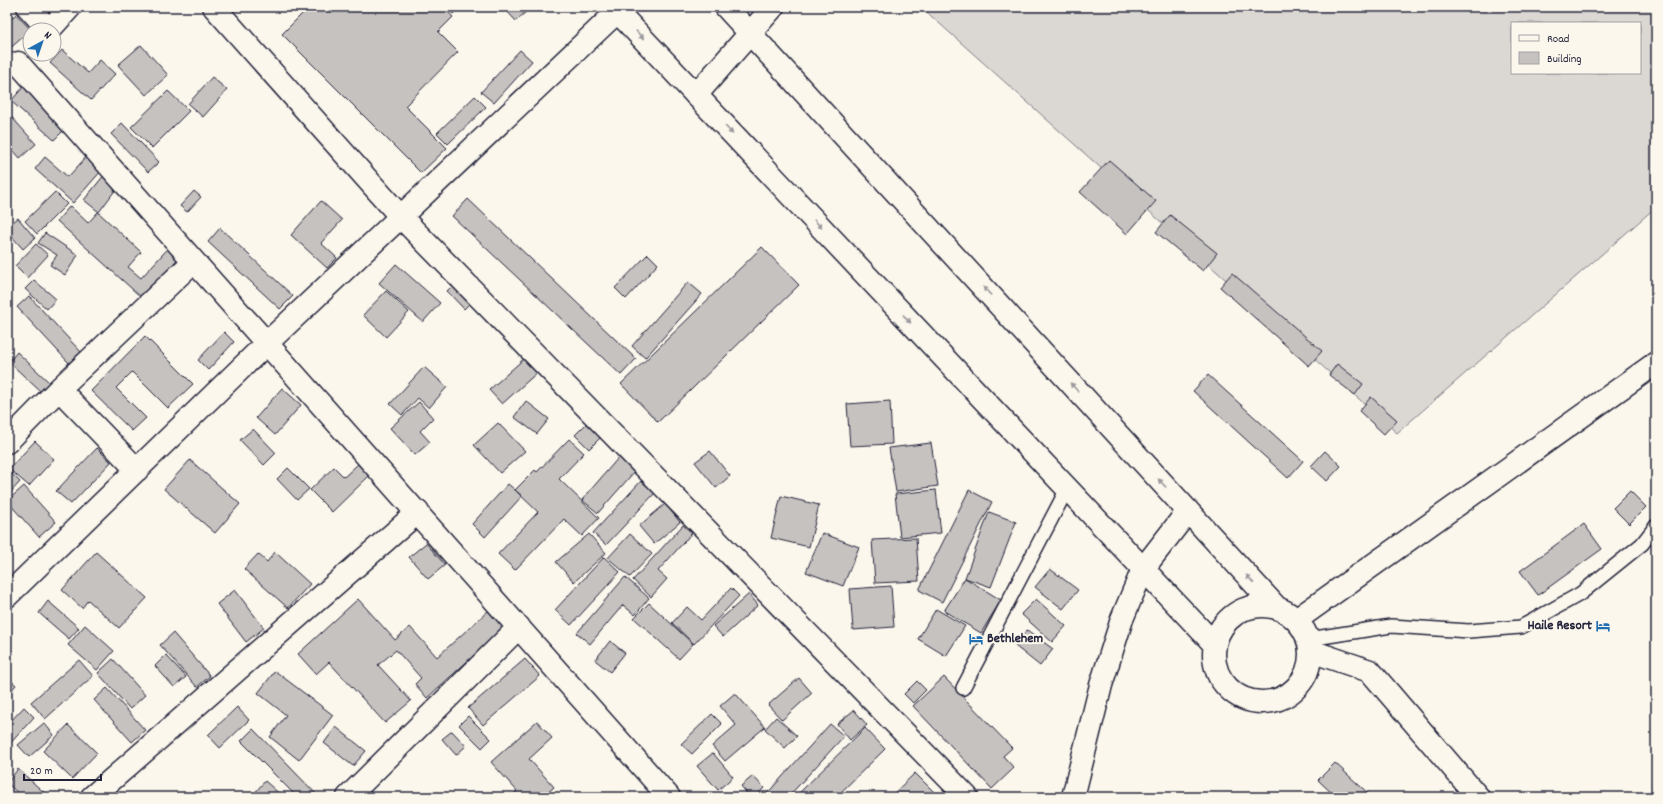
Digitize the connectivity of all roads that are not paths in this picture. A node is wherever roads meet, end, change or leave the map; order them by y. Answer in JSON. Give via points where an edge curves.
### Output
{"nodes":[{"id":1,"x":28,"y":7,"type":"edge"},
{"id":2,"x":70,"y":7,"type":"edge"},
{"id":3,"x":214,"y":7,"type":"edge"},
{"id":4,"x":726,"y":7,"type":"edge"},
{"id":5,"x":773,"y":7,"type":"edge"},
{"id":6,"x":615,"y":9,"type":"edge"},
{"id":7,"x":42,"y":22,"type":"edge"},
{"id":8,"x":56,"y":22,"type":"edge"},
{"id":9,"x":750,"y":33,"type":"junction"},
{"id":10,"x":18,"y":62,"type":"edge"},
{"id":11,"x":696,"y":95,"type":"junction"},
{"id":12,"x":400,"y":216,"type":"junction"},
{"id":13,"x":193,"y":262,"type":"junction"},
{"id":14,"x":267,"y":343,"type":"junction"},
{"id":15,"x":1656,"y":363,"type":"edge"},
{"id":16,"x":59,"y":389,"type":"junction"},
{"id":17,"x":7,"y":442,"type":"edge"},
{"id":18,"x":137,"y":470,"type":"junction"},
{"id":19,"x":1068,"y":489,"type":"junction"},
{"id":20,"x":1188,"y":511,"type":"junction"},
{"id":21,"x":418,"y":512,"type":"junction"},
{"id":22,"x":1656,"y":526,"type":"edge"},
{"id":23,"x":1143,"y":569,"type":"junction"},
{"id":24,"x":7,"y":596,"type":"edge"},
{"id":25,"x":1276,"y":607,"type":"junction"},
{"id":26,"x":1296,"y":620,"type":"junction"},
{"id":27,"x":519,"y":626,"type":"junction"},
{"id":28,"x":1215,"y":645,"type":"junction"},
{"id":29,"x":1310,"y":645,"type":"junction"},
{"id":30,"x":964,"y":688,"type":"dead end"},
{"id":31,"x":92,"y":797,"type":"edge"},
{"id":32,"x":348,"y":797,"type":"edge"},
{"id":33,"x":669,"y":797,"type":"edge"},
{"id":34,"x":967,"y":797,"type":"edge"},
{"id":35,"x":1073,"y":797,"type":"edge"},
{"id":36,"x":1478,"y":797,"type":"edge"}],
"edges":[{"from":1,"to":7,"type":"street"},
{"from":2,"to":8,"type":"street"},
{"from":3,"to":12,"type":"street"},
{"from":4,"to":9,"type":"street"},
{"from":5,"to":9,"type":"street"},
{"from":6,"to":11,"type":"street","one_way":true},
{"from":6,"to":12,"type":"street"},
{"from":9,"to":11,"type":"street"},
{"from":20,"to":9,"type":"street","one_way":true},
{"from":10,"to":13,"type":"street"},
{"from":11,"to":19,"type":"street","one_way":true},
{"from":12,"to":14,"type":"street"},
{"from":12,"to":34,"type":"street"},
{"from":13,"to":14,"type":"street"},
{"from":13,"to":16,"type":"street"},
{"from":14,"to":18,"type":"street"},
{"from":14,"to":21,"type":"street"},
{"from":15,"to":26,"type":"street"},
{"from":16,"to":17,"type":"street"},
{"from":16,"to":18,"type":"street"},
{"from":18,"to":24,"type":"street"},
{"from":19,"to":23,"type":"street"},
{"from":19,"to":30,"type":"lane"},
{"from":20,"to":23,"type":"street"},
{"from":25,"to":20,"type":"street","one_way":true},
{"from":21,"to":27,"type":"street"},
{"from":21,"to":31,"type":"street"},
{"from":22,"to":29,"type":"lane","via":[[1642,544],[1580,594],[1521,627],[1469,631],[1391,626]]},
{"from":23,"to":28,"type":"street"},
{"from":23,"to":35,"type":"street","via":[[1111,652]]},
{"from":25,"to":26,"type":"street"},
{"from":25,"to":28,"type":"street","via":[[1253,606],[1232,615],[1218,634]]},
{"from":26,"to":29,"type":"street","via":[[1304,629]]},
{"from":27,"to":32,"type":"street"},
{"from":27,"to":33,"type":"street"},
{"from":28,"to":29,"type":"street","via":[[1216,668],[1221,679],[1237,695],[1259,702],[1271,702],[1282,698],[1300,684],[1307,674],[1310,663]]},
{"from":29,"to":36,"type":"street","via":[[1370,671]]}]}
